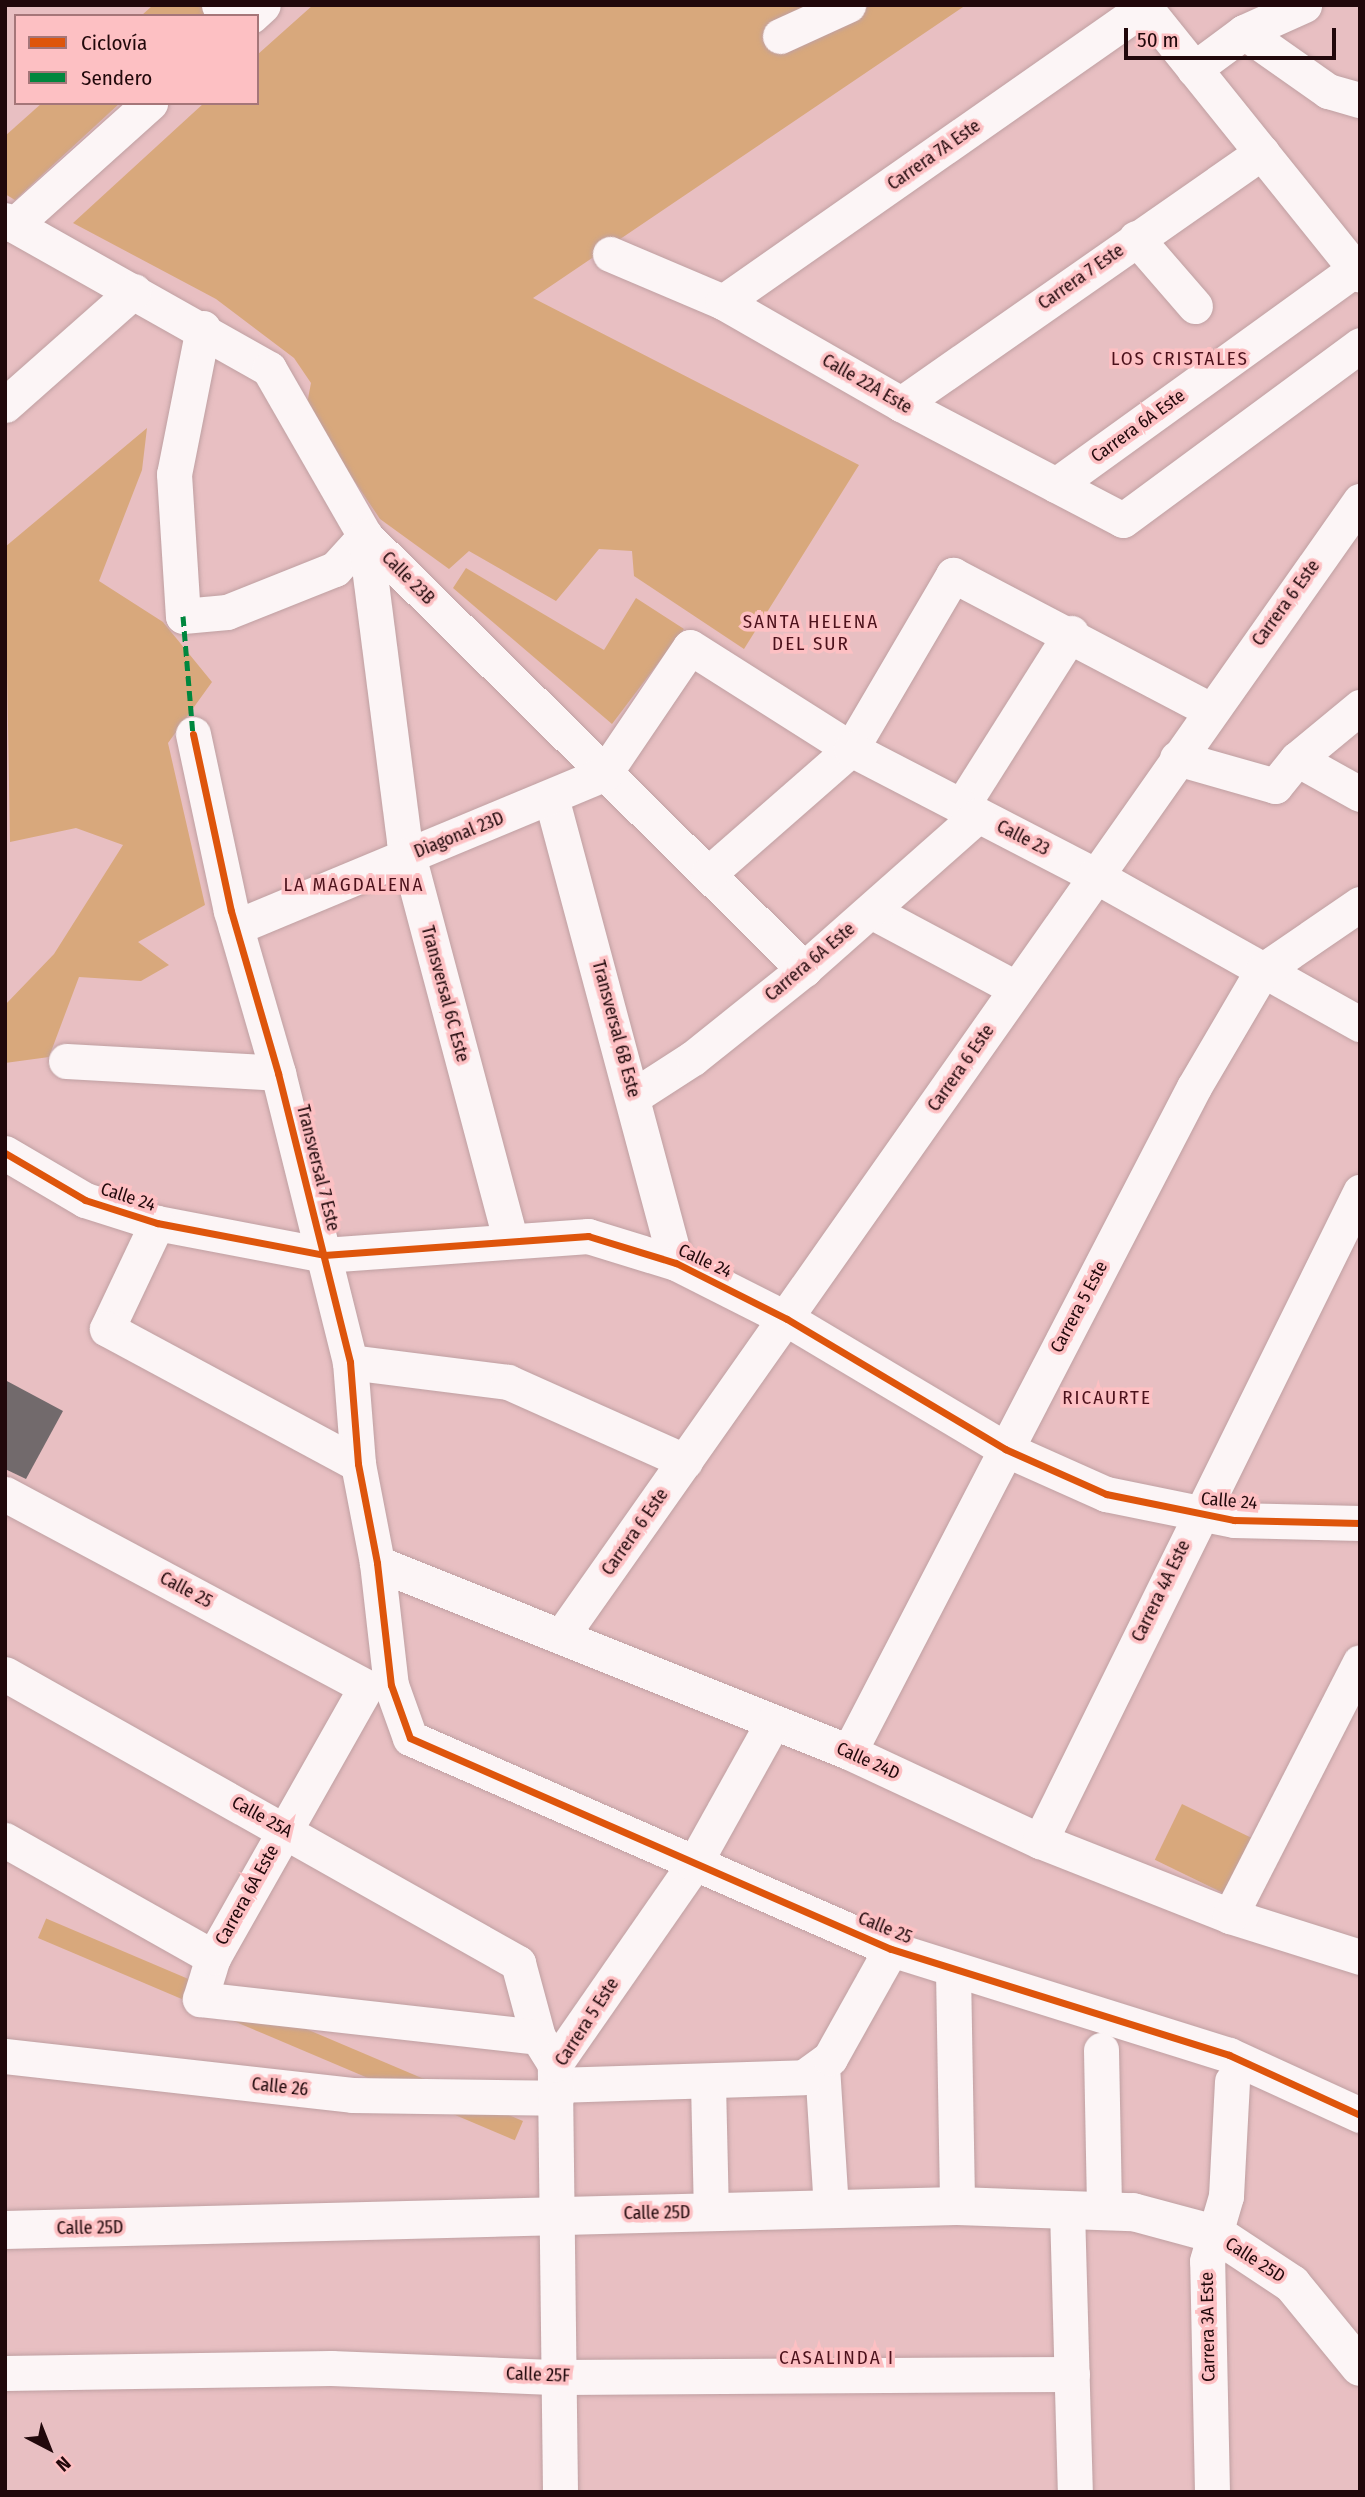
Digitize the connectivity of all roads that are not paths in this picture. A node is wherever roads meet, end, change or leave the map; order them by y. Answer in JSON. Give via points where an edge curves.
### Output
{"nodes":[{"id":1,"x":848,"y":5,"type":"edge"},
{"id":2,"x":1304,"y":5,"type":"edge"},
{"id":3,"x":1144,"y":6,"type":"edge"},
{"id":4,"x":1244,"y":32,"type":"junction"},
{"id":5,"x":780,"y":36,"type":"dead end"},
{"id":6,"x":1194,"y":69,"type":"junction"},
{"id":7,"x":1360,"y":100,"type":"edge"},
{"id":8,"x":148,"y":105,"type":"edge"},
{"id":9,"x":1262,"y":152,"type":"junction"},
{"id":10,"x":10,"y":223,"type":"edge"},
{"id":11,"x":1136,"y":238,"type":"junction"},
{"id":12,"x":610,"y":254,"type":"dead end"},
{"id":13,"x":1358,"y":272,"type":"edge"},
{"id":14,"x":135,"y":291,"type":"junction"},
{"id":15,"x":723,"y":302,"type":"junction"},
{"id":16,"x":1195,"y":306,"type":"dead end"},
{"id":17,"x":203,"y":328,"type":"junction"},
{"id":18,"x":1360,"y":345,"type":"edge"},
{"id":19,"x":901,"y":404,"type":"junction"},
{"id":20,"x":5,"y":405,"type":"edge"},
{"id":21,"x":1056,"y":485,"type":"junction"},
{"id":22,"x":1360,"y":501,"type":"edge"},
{"id":23,"x":365,"y":536,"type":"junction"},
{"id":24,"x":1071,"y":633,"type":"junction"},
{"id":25,"x":1360,"y":707,"type":"edge"},
{"id":26,"x":1210,"y":710,"type":"junction"},
{"id":27,"x":193,"y":734,"type":"dead end"},
{"id":28,"x":851,"y":749,"type":"junction"},
{"id":29,"x":1177,"y":758,"type":"junction"},
{"id":30,"x":1297,"y":759,"type":"junction"},
{"id":31,"x":604,"y":774,"type":"junction"},
{"id":32,"x":1360,"y":794,"type":"edge"},
{"id":33,"x":551,"y":797,"type":"junction"},
{"id":34,"x":969,"y":811,"type":"junction"},
{"id":35,"x":408,"y":856,"type":"junction"},
{"id":36,"x":708,"y":874,"type":"junction"},
{"id":37,"x":1094,"y":875,"type":"junction"},
{"id":38,"x":1360,"y":904,"type":"edge"},
{"id":39,"x":871,"y":911,"type":"junction"},
{"id":40,"x":236,"y":927,"type":"junction"},
{"id":41,"x":804,"y":969,"type":"junction"},
{"id":42,"x":1262,"y":971,"type":"junction"},
{"id":43,"x":1015,"y":988,"type":"junction"},
{"id":44,"x":1360,"y":1024,"type":"edge"},
{"id":45,"x":66,"y":1062,"type":"dead end"},
{"id":46,"x":278,"y":1073,"type":"junction"},
{"id":47,"x":634,"y":1096,"type":"junction"},
{"id":48,"x":5,"y":1153,"type":"edge"},
{"id":49,"x":1360,"y":1192,"type":"edge"},
{"id":50,"x":157,"y":1223,"type":"junction"},
{"id":51,"x":511,"y":1241,"type":"junction"},
{"id":52,"x":324,"y":1255,"type":"junction"},
{"id":53,"x":676,"y":1263,"type":"junction"},
{"id":54,"x":787,"y":1319,"type":"junction"},
{"id":55,"x":349,"y":1362,"type":"junction"},
{"id":56,"x":1005,"y":1449,"type":"junction"},
{"id":57,"x":685,"y":1461,"type":"junction"},
{"id":58,"x":358,"y":1464,"type":"junction"},
{"id":59,"x":5,"y":1494,"type":"edge"},
{"id":60,"x":1197,"y":1515,"type":"junction"},
{"id":61,"x":1360,"y":1522,"type":"edge"},
{"id":62,"x":377,"y":1563,"type":"junction"},
{"id":63,"x":562,"y":1635,"type":"junction"},
{"id":64,"x":1360,"y":1662,"type":"edge"},
{"id":65,"x":5,"y":1674,"type":"edge"},
{"id":66,"x":378,"y":1686,"type":"junction"},
{"id":67,"x":774,"y":1721,"type":"junction"},
{"id":68,"x":410,"y":1738,"type":"joint"},
{"id":69,"x":849,"y":1752,"type":"junction"},
{"id":70,"x":283,"y":1829,"type":"junction"},
{"id":71,"x":5,"y":1840,"type":"edge"},
{"id":72,"x":1040,"y":1841,"type":"junction"},
{"id":73,"x":694,"y":1864,"type":"junction"},
{"id":74,"x":1230,"y":1916,"type":"junction"},
{"id":75,"x":891,"y":1949,"type":"junction"},
{"id":76,"x":213,"y":1957,"type":"junction"},
{"id":77,"x":1360,"y":1957,"type":"edge"},
{"id":78,"x":953,"y":1971,"type":"junction"},
{"id":79,"x":1101,"y":2050,"type":"dead end"},
{"id":80,"x":5,"y":2056,"type":"edge"},
{"id":81,"x":551,"y":2071,"type":"junction"},
{"id":82,"x":813,"y":2072,"type":"junction"},
{"id":83,"x":1232,"y":2081,"type":"dead end"},
{"id":84,"x":708,"y":2083,"type":"junction"},
{"id":85,"x":1360,"y":2115,"type":"edge"},
{"id":86,"x":957,"y":2206,"type":"junction"},
{"id":87,"x":831,"y":2209,"type":"junction"},
{"id":88,"x":1066,"y":2210,"type":"junction"},
{"id":89,"x":1104,"y":2210,"type":"junction"},
{"id":90,"x":712,"y":2212,"type":"junction"},
{"id":91,"x":560,"y":2216,"type":"junction"},
{"id":92,"x":5,"y":2230,"type":"edge"},
{"id":93,"x":1218,"y":2235,"type":"junction"},
{"id":94,"x":1360,"y":2367,"type":"edge"},
{"id":95,"x":5,"y":2374,"type":"edge"},
{"id":96,"x":1072,"y":2374,"type":"junction"},
{"id":97,"x":559,"y":2377,"type":"junction"},
{"id":98,"x":560,"y":2492,"type":"edge"},
{"id":99,"x":1075,"y":2492,"type":"edge"},
{"id":100,"x":1212,"y":2492,"type":"edge"}],
"edges":[{"from":1,"to":5,"type":"street"},
{"from":2,"to":4,"type":"street"},
{"from":3,"to":6,"type":"street"},
{"from":3,"to":15,"type":"street","name":"Carrera 7A Este"},
{"from":4,"to":6,"type":"street"},
{"from":4,"to":7,"type":"street","via":[[1328,91]]},
{"from":6,"to":9,"type":"street"},
{"from":8,"to":10,"type":"street"},
{"from":9,"to":11,"type":"street","name":"Carrera 7 Este"},
{"from":9,"to":13,"type":"street"},
{"from":10,"to":14,"type":"street","name":"Calle 23B"},
{"from":11,"to":16,"type":"street"},
{"from":11,"to":19,"type":"street","name":"Carrera 7 Este"},
{"from":12,"to":15,"type":"street","name":"Calle 22A Este"},
{"from":13,"to":21,"type":"street","name":"Carrera 6A Este"},
{"from":14,"to":17,"type":"street","name":"Calle 23B"},
{"from":14,"to":20,"type":"street"},
{"from":15,"to":19,"type":"street","name":"Calle 22A Este"},
{"from":17,"to":23,"type":"street","name":"Calle 23B","via":[[269,369]]},
{"from":17,"to":23,"type":"street","via":[[174,474],[183,616],[228,612],[335,569]]},
{"from":18,"to":21,"type":"street","name":"Calle 22A Este","via":[[1123,520]]},
{"from":19,"to":21,"type":"street","name":"Calle 22A Este"},
{"from":22,"to":26,"type":"street","name":"Carrera 6 Este"},
{"from":23,"to":31,"type":"street","name":"Calle 23B"},
{"from":23,"to":35,"type":"street","name":"Transversal 6C Este"},
{"from":24,"to":26,"type":"street"},
{"from":24,"to":28,"type":"street","via":[[953,575]]},
{"from":24,"to":34,"type":"street","name":"Carrera 6A Este"},
{"from":25,"to":30,"type":"street"},
{"from":26,"to":29,"type":"street","name":"Carrera 6 Este"},
{"from":27,"to":40,"type":"street","name":"Transversal 7 Este"},
{"from":28,"to":31,"type":"street","name":"Calle 23","via":[[690,647]]},
{"from":28,"to":34,"type":"street","name":"Calle 23"},
{"from":28,"to":36,"type":"street"},
{"from":29,"to":30,"type":"street","via":[[1275,786]]},
{"from":29,"to":37,"type":"street","name":"Carrera 6 Este"},
{"from":30,"to":32,"type":"street"},
{"from":31,"to":33,"type":"street","name":"Diagonal 23D"},
{"from":31,"to":36,"type":"street","name":"Calle 23B"},
{"from":33,"to":35,"type":"street","name":"Diagonal 23D"},
{"from":33,"to":47,"type":"street","name":"Transversal 6B Este"},
{"from":34,"to":37,"type":"street","name":"Calle 23"},
{"from":34,"to":39,"type":"street","name":"Carrera 6A Este"},
{"from":35,"to":40,"type":"street","name":"Diagonal 23D"},
{"from":35,"to":51,"type":"street","name":"Transversal 6C Este"},
{"from":36,"to":41,"type":"street","name":"Calle 23B"},
{"from":37,"to":42,"type":"street","name":"Calle 23"},
{"from":37,"to":43,"type":"street","name":"Carrera 6 Este"},
{"from":38,"to":42,"type":"street","name":"Carrera 5 Este"},
{"from":39,"to":41,"type":"street","name":"Carrera 6A Este"},
{"from":39,"to":43,"type":"street"},
{"from":40,"to":46,"type":"street","name":"Transversal 7 Este"},
{"from":41,"to":47,"type":"street","name":"Carrera 6A Este","via":[[693,1058]]},
{"from":42,"to":44,"type":"street","name":"Calle 23"},
{"from":42,"to":56,"type":"street","name":"Carrera 5 Este","via":[[1194,1087]]},
{"from":43,"to":54,"type":"street","name":"Carrera 6 Este"},
{"from":45,"to":46,"type":"street"},
{"from":46,"to":52,"type":"street","name":"Transversal 7 Este"},
{"from":47,"to":53,"type":"street","name":"Transversal 6B Este"},
{"from":48,"to":50,"type":"street","name":"Calle 24","via":[[85,1200]]},
{"from":49,"to":60,"type":"street","name":"Carrera 4A Este"},
{"from":50,"to":52,"type":"street","name":"Calle 24"},
{"from":50,"to":58,"type":"street","via":[[107,1329]]},
{"from":51,"to":52,"type":"street","name":"Calle 24"},
{"from":51,"to":53,"type":"street","name":"Calle 24","via":[[588,1236]]},
{"from":52,"to":55,"type":"street","name":"Transversal 7 Este"},
{"from":53,"to":54,"type":"street","name":"Calle 24"},
{"from":54,"to":56,"type":"street","name":"Calle 24"},
{"from":54,"to":57,"type":"street","name":"Carrera 6 Este"},
{"from":55,"to":57,"type":"street","via":[[508,1382]]},
{"from":55,"to":58,"type":"street","name":"Transversal 7 Este"},
{"from":56,"to":60,"type":"street","name":"Calle 24","via":[[1106,1494]]},
{"from":56,"to":69,"type":"street","name":"Carrera 5 Este"},
{"from":57,"to":63,"type":"street","name":"Carrera 6 Este"},
{"from":58,"to":62,"type":"street","name":"Transversal 7 Este"},
{"from":59,"to":66,"type":"street","name":"Calle 25"},
{"from":60,"to":61,"type":"street","name":"Calle 24"},
{"from":60,"to":72,"type":"street","name":"Carrera 4A Este"},
{"from":62,"to":63,"type":"street","name":"Calle 24D"},
{"from":62,"to":66,"type":"street","name":"Transversal 7 Este"},
{"from":63,"to":67,"type":"street","name":"Calle 24D"},
{"from":64,"to":74,"type":"street"},
{"from":65,"to":70,"type":"street","name":"Calle 25A"},
{"from":66,"to":68,"type":"street","name":"Transversal 7 Este"},
{"from":66,"to":70,"type":"street","name":"Carrera 6A Este"},
{"from":67,"to":69,"type":"street","name":"Calle 24D"},
{"from":67,"to":73,"type":"street","name":"Carrera 5 Este"},
{"from":68,"to":73,"type":"street","name":"Calle 25"},
{"from":69,"to":72,"type":"street","name":"Calle 24D"},
{"from":70,"to":76,"type":"street","name":"Carrera 6A Este"},
{"from":70,"to":81,"type":"street","name":"Calle 25A","via":[[518,1963]]},
{"from":71,"to":76,"type":"street"},
{"from":72,"to":74,"type":"street","name":"Calle 24D"},
{"from":73,"to":75,"type":"street","name":"Calle 25"},
{"from":73,"to":81,"type":"street","name":"Carrera 5 Este"},
{"from":74,"to":77,"type":"street","name":"Calle 24D"},
{"from":75,"to":78,"type":"street","name":"Calle 25"},
{"from":75,"to":82,"type":"street"},
{"from":76,"to":81,"type":"street","name":"Carrera 6A Este","via":[[200,1999]]},
{"from":78,"to":85,"type":"street","name":"Calle 25","via":[[1229,2055]]},
{"from":78,"to":86,"type":"street"},
{"from":79,"to":89,"type":"street"},
{"from":80,"to":81,"type":"street","name":"Calle 26","via":[[352,2095]]},
{"from":81,"to":84,"type":"street"},
{"from":81,"to":91,"type":"street"},
{"from":82,"to":84,"type":"street"},
{"from":82,"to":87,"type":"street"},
{"from":83,"to":93,"type":"street","name":"Carrera 3A Este","via":[[1226,2196]]},
{"from":84,"to":90,"type":"street"},
{"from":86,"to":87,"type":"main road","name":"Calle 25D"},
{"from":86,"to":88,"type":"main road","name":"Calle 25D"},
{"from":87,"to":90,"type":"main road","name":"Calle 25D"},
{"from":88,"to":89,"type":"main road","name":"Calle 25D"},
{"from":88,"to":96,"type":"street"},
{"from":89,"to":93,"type":"main road","name":"Calle 25D","via":[[1133,2211]]},
{"from":90,"to":91,"type":"main road","name":"Calle 25D"},
{"from":91,"to":92,"type":"main road","name":"Calle 25D"},
{"from":91,"to":97,"type":"street"},
{"from":93,"to":94,"type":"main road","name":"Calle 25D","via":[[1292,2284]]},
{"from":93,"to":100,"type":"street","name":"Carrera 3A Este","via":[[1207,2261]]},
{"from":95,"to":97,"type":"street","name":"Calle 25F","via":[[331,2368]]},
{"from":96,"to":97,"type":"street","name":"Calle 25F"},
{"from":96,"to":99,"type":"street"},
{"from":97,"to":98,"type":"street"}]}
